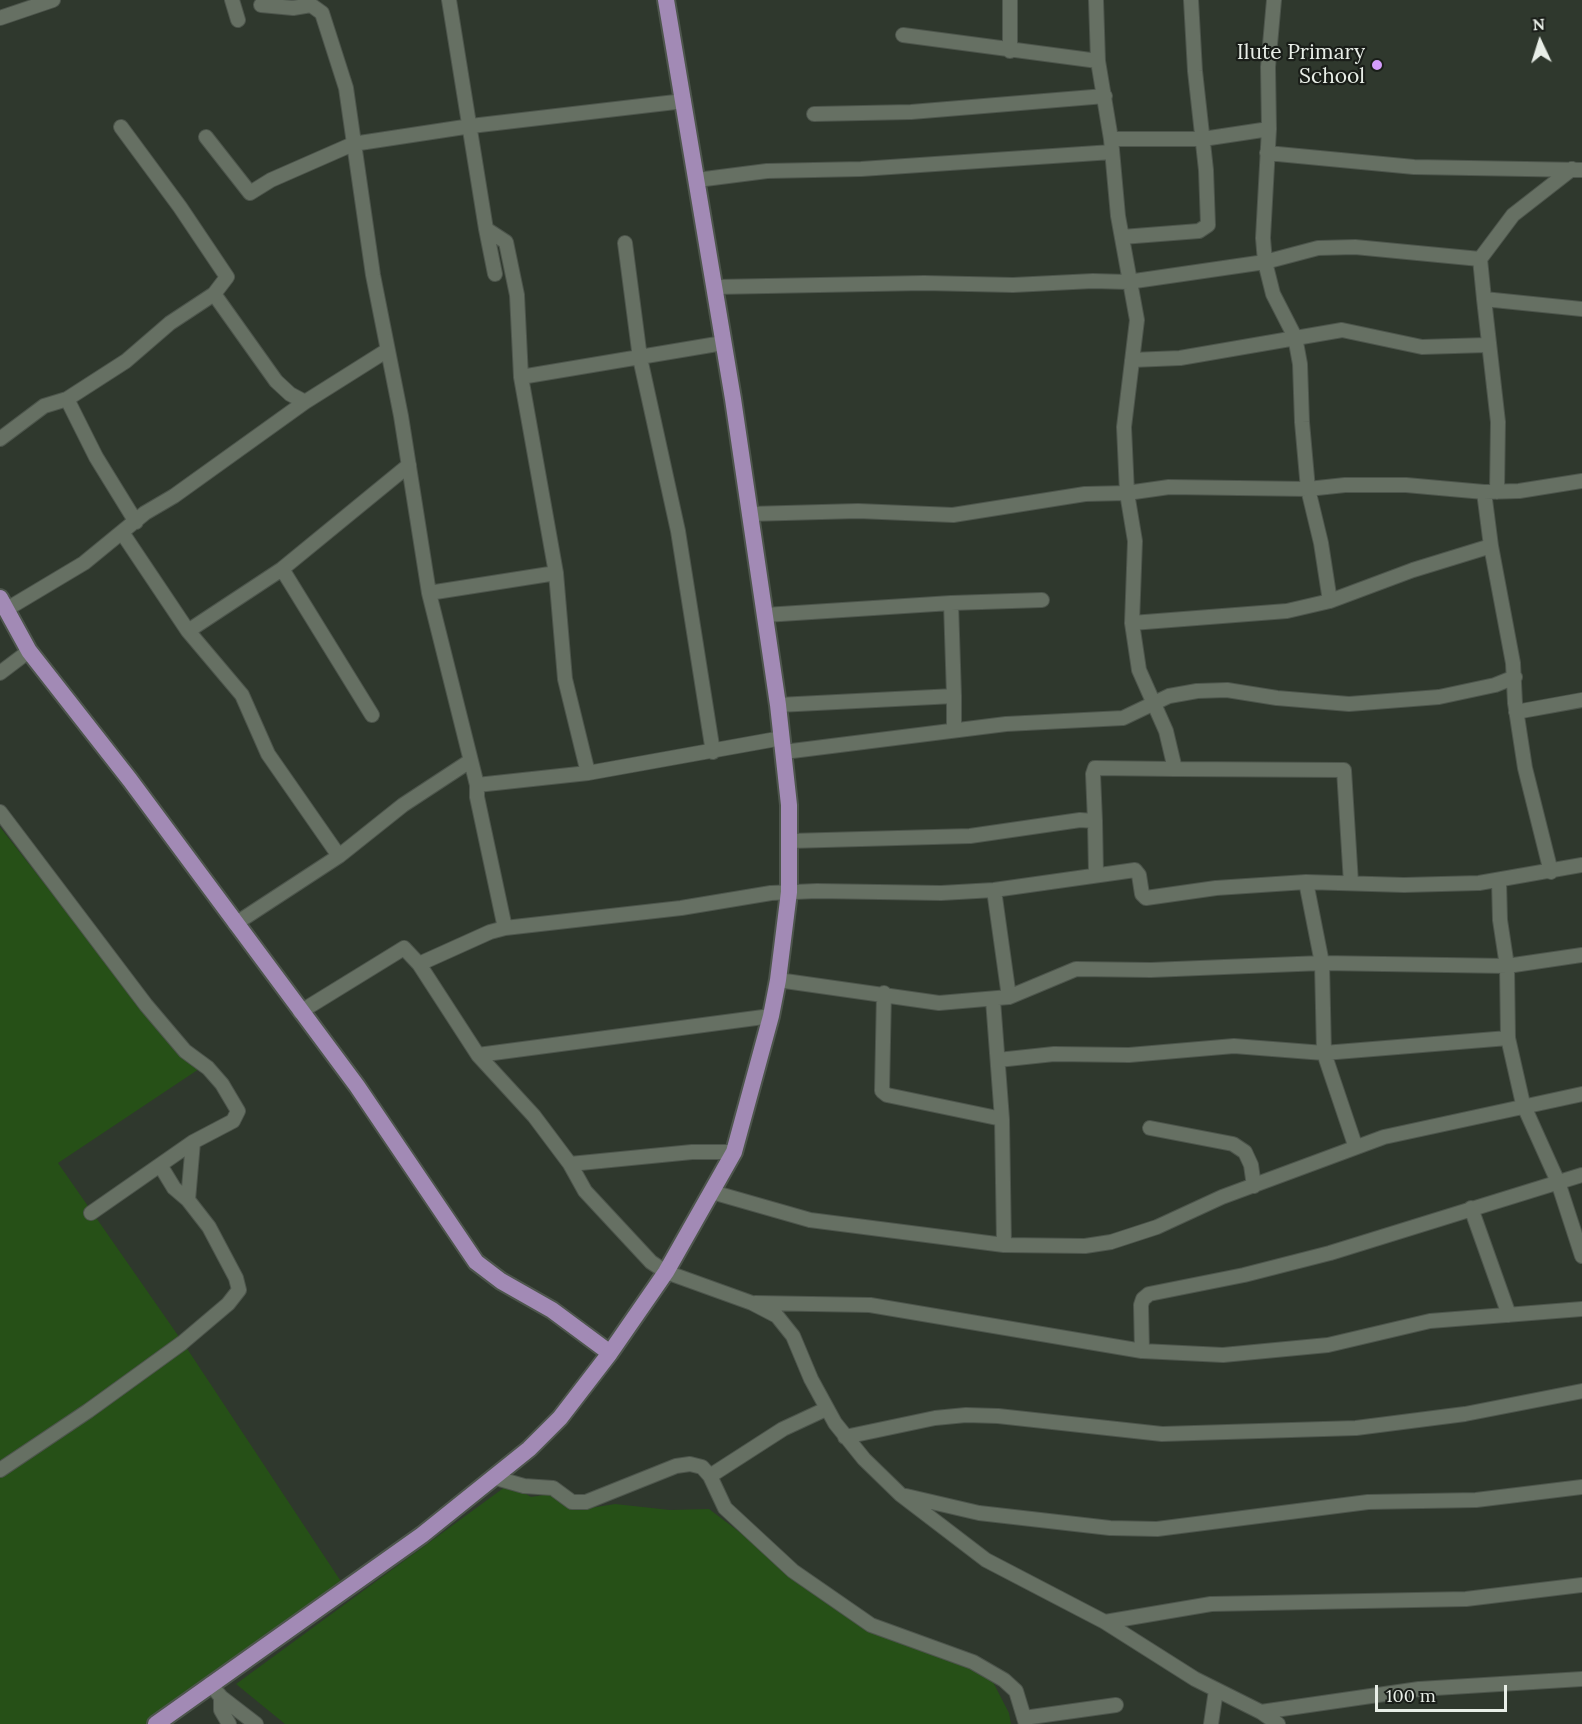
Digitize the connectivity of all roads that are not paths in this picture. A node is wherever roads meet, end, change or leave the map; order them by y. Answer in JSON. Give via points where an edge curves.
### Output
{"nodes":[{"id":1,"x":53,"y":0,"type":"edge"},
{"id":2,"x":232,"y":0,"type":"edge"},
{"id":3,"x":449,"y":0,"type":"edge"},
{"id":4,"x":666,"y":0,"type":"edge"},
{"id":5,"x":1010,"y":0,"type":"edge"},
{"id":6,"x":1096,"y":0,"type":"edge"},
{"id":7,"x":1191,"y":0,"type":"edge"},
{"id":8,"x":1274,"y":0,"type":"edge"},
{"id":9,"x":261,"y":5,"type":"dead end"},
{"id":10,"x":0,"y":18,"type":"edge"},
{"id":11,"x":238,"y":20,"type":"dead end"},
{"id":12,"x":903,"y":35,"type":"dead end"},
{"id":13,"x":1010,"y":51,"type":"junction"},
{"id":14,"x":1098,"y":60,"type":"junction"},
{"id":15,"x":1105,"y":96,"type":"junction"},
{"id":16,"x":684,"y":101,"type":"junction"},
{"id":17,"x":814,"y":114,"type":"dead end"},
{"id":18,"x":471,"y":126,"type":"junction"},
{"id":19,"x":121,"y":127,"type":"dead end"},
{"id":20,"x":1269,"y":129,"type":"junction"},
{"id":21,"x":206,"y":137,"type":"dead end"},
{"id":22,"x":1203,"y":139,"type":"junction"},
{"id":23,"x":353,"y":144,"type":"junction"},
{"id":24,"x":1111,"y":145,"type":"junction"},
{"id":25,"x":1268,"y":153,"type":"junction"},
{"id":26,"x":1577,"y":169,"type":"edge"},
{"id":27,"x":697,"y":180,"type":"junction"},
{"id":28,"x":486,"y":229,"type":"junction"},
{"id":29,"x":1122,"y":237,"type":"junction"},
{"id":30,"x":625,"y":243,"type":"dead end"},
{"id":31,"x":1480,"y":259,"type":"junction"},
{"id":32,"x":1264,"y":262,"type":"junction"},
{"id":33,"x":495,"y":274,"type":"dead end"},
{"id":34,"x":1128,"y":282,"type":"junction"},
{"id":35,"x":714,"y":287,"type":"junction"},
{"id":36,"x":214,"y":294,"type":"junction"},
{"id":37,"x":1484,"y":299,"type":"junction"},
{"id":38,"x":1582,"y":309,"type":"edge"},
{"id":39,"x":1295,"y":337,"type":"junction"},
{"id":40,"x":723,"y":343,"type":"junction"},
{"id":41,"x":1487,"y":345,"type":"junction"},
{"id":42,"x":386,"y":351,"type":"junction"},
{"id":43,"x":640,"y":358,"type":"junction"},
{"id":44,"x":1132,"y":360,"type":"junction"},
{"id":45,"x":521,"y":377,"type":"junction"},
{"id":46,"x":67,"y":399,"type":"junction"},
{"id":47,"x":305,"y":402,"type":"junction"},
{"id":48,"x":0,"y":439,"type":"edge"},
{"id":49,"x":409,"y":465,"type":"junction"},
{"id":50,"x":1582,"y":481,"type":"edge"},
{"id":51,"x":1308,"y":489,"type":"junction"},
{"id":52,"x":1491,"y":492,"type":"junction"},
{"id":53,"x":1127,"y":493,"type":"junction"},
{"id":54,"x":749,"y":514,"type":"junction"},
{"id":55,"x":136,"y":522,"type":"junction"},
{"id":56,"x":123,"y":534,"type":"junction"},
{"id":57,"x":1491,"y":546,"type":"junction"},
{"id":58,"x":282,"y":569,"type":"junction"},
{"id":59,"x":556,"y":573,"type":"junction"},
{"id":60,"x":429,"y":593,"type":"junction"},
{"id":61,"x":1042,"y":600,"type":"dead end"},
{"id":62,"x":1330,"y":601,"type":"junction"},
{"id":63,"x":3,"y":603,"type":"edge"},
{"id":64,"x":951,"y":603,"type":"junction"},
{"id":65,"x":765,"y":615,"type":"junction"},
{"id":66,"x":1132,"y":623,"type":"junction"},
{"id":67,"x":188,"y":631,"type":"junction"},
{"id":68,"x":29,"y":651,"type":"junction"},
{"id":69,"x":0,"y":673,"type":"edge"},
{"id":70,"x":1515,"y":677,"type":"junction"},
{"id":71,"x":954,"y":696,"type":"junction"},
{"id":72,"x":1582,"y":700,"type":"edge"},
{"id":73,"x":1155,"y":703,"type":"junction"},
{"id":74,"x":778,"y":705,"type":"junction"},
{"id":75,"x":1516,"y":712,"type":"junction"},
{"id":76,"x":372,"y":715,"type":"dead end"},
{"id":77,"x":954,"y":730,"type":"junction"},
{"id":78,"x":783,"y":745,"type":"junction"},
{"id":79,"x":713,"y":752,"type":"junction"},
{"id":80,"x":470,"y":761,"type":"junction"},
{"id":81,"x":1176,"y":769,"type":"junction"},
{"id":82,"x":588,"y":773,"type":"junction"},
{"id":83,"x":477,"y":785,"type":"junction"},
{"id":84,"x":0,"y":812,"type":"edge"},
{"id":85,"x":1095,"y":821,"type":"junction"},
{"id":86,"x":789,"y":841,"type":"junction"},
{"id":87,"x":339,"y":855,"type":"junction"},
{"id":88,"x":1582,"y":865,"type":"edge"},
{"id":89,"x":1551,"y":872,"type":"junction"},
{"id":90,"x":1096,"y":874,"type":"junction"},
{"id":91,"x":1499,"y":881,"type":"junction"},
{"id":92,"x":1306,"y":882,"type":"junction"},
{"id":93,"x":1351,"y":883,"type":"junction"},
{"id":94,"x":994,"y":890,"type":"junction"},
{"id":95,"x":789,"y":892,"type":"junction"},
{"id":96,"x":236,"y":924,"type":"junction"},
{"id":97,"x":505,"y":928,"type":"junction"},
{"id":98,"x":1582,"y":955,"type":"edge"},
{"id":99,"x":1322,"y":963,"type":"junction"},
{"id":100,"x":419,"y":964,"type":"junction"},
{"id":101,"x":1507,"y":966,"type":"junction"},
{"id":102,"x":778,"y":980,"type":"junction"},
{"id":103,"x":884,"y":993,"type":"junction"},
{"id":104,"x":1009,"y":997,"type":"junction"},
{"id":105,"x":993,"y":1000,"type":"junction"},
{"id":106,"x":300,"y":1012,"type":"junction"},
{"id":107,"x":771,"y":1016,"type":"junction"},
{"id":108,"x":1508,"y":1038,"type":"junction"},
{"id":109,"x":1324,"y":1053,"type":"junction"},
{"id":110,"x":478,"y":1055,"type":"junction"},
{"id":111,"x":998,"y":1060,"type":"junction"},
{"id":112,"x":1582,"y":1094,"type":"edge"},
{"id":113,"x":1523,"y":1104,"type":"junction"},
{"id":114,"x":1002,"y":1119,"type":"junction"},
{"id":115,"x":1150,"y":1128,"type":"dead end"},
{"id":116,"x":194,"y":1142,"type":"junction"},
{"id":117,"x":1355,"y":1145,"type":"junction"},
{"id":118,"x":734,"y":1152,"type":"junction"},
{"id":119,"x":570,"y":1164,"type":"junction"},
{"id":120,"x":160,"y":1165,"type":"junction"},
{"id":121,"x":1582,"y":1175,"type":"edge"},
{"id":122,"x":1558,"y":1182,"type":"junction"},
{"id":123,"x":1254,"y":1186,"type":"junction"},
{"id":124,"x":712,"y":1192,"type":"junction"},
{"id":125,"x":188,"y":1200,"type":"junction"},
{"id":126,"x":1471,"y":1208,"type":"junction"},
{"id":127,"x":91,"y":1213,"type":"dead end"},
{"id":128,"x":1004,"y":1245,"type":"junction"},
{"id":129,"x":1582,"y":1256,"type":"edge"},
{"id":130,"x":666,"y":1272,"type":"junction"},
{"id":131,"x":752,"y":1303,"type":"junction"},
{"id":132,"x":1582,"y":1309,"type":"edge"},
{"id":133,"x":1509,"y":1315,"type":"junction"},
{"id":134,"x":1142,"y":1351,"type":"junction"},
{"id":135,"x":610,"y":1353,"type":"junction"},
{"id":136,"x":1582,"y":1390,"type":"edge"},
{"id":137,"x":826,"y":1409,"type":"junction"},
{"id":138,"x":845,"y":1437,"type":"junction"},
{"id":139,"x":0,"y":1470,"type":"edge"},
{"id":140,"x":710,"y":1476,"type":"junction"},
{"id":141,"x":496,"y":1478,"type":"junction"},
{"id":142,"x":1582,"y":1487,"type":"edge"},
{"id":143,"x":901,"y":1495,"type":"junction"},
{"id":144,"x":1582,"y":1585,"type":"edge"},
{"id":145,"x":1105,"y":1622,"type":"junction"},
{"id":146,"x":1582,"y":1679,"type":"edge"},
{"id":147,"x":216,"y":1690,"type":"junction"},
{"id":148,"x":1216,"y":1690,"type":"junction"},
{"id":149,"x":1116,"y":1705,"type":"dead end"},
{"id":150,"x":1261,"y":1712,"type":"junction"},
{"id":151,"x":1025,"y":1721,"type":"edge"},
{"id":152,"x":156,"y":1724,"type":"edge"},
{"id":153,"x":229,"y":1724,"type":"edge"},
{"id":154,"x":256,"y":1724,"type":"edge"},
{"id":155,"x":1211,"y":1724,"type":"edge"},
{"id":156,"x":1278,"y":1724,"type":"edge"}],
"edges":[{"from":1,"to":10,"type":"street"},
{"from":2,"to":11,"type":"street"},
{"from":3,"to":18,"type":"street"},
{"from":4,"to":16,"type":"main road"},
{"from":5,"to":13,"type":"street"},
{"from":6,"to":14,"type":"street"},
{"from":7,"to":22,"type":"street"},
{"from":8,"to":20,"type":"street","via":[[1268,67]]},
{"from":9,"to":23,"type":"street","via":[[311,5],[322,13],[346,88]]},
{"from":12,"to":13,"type":"street"},
{"from":13,"to":14,"type":"street"},
{"from":14,"to":15,"type":"street"},
{"from":15,"to":17,"type":"street","via":[[910,112]]},
{"from":15,"to":24,"type":"street"},
{"from":16,"to":18,"type":"street"},
{"from":16,"to":27,"type":"main road"},
{"from":18,"to":23,"type":"street"},
{"from":18,"to":28,"type":"street"},
{"from":19,"to":36,"type":"street","via":[[226,274],[226,281]]},
{"from":20,"to":22,"type":"street"},
{"from":20,"to":25,"type":"street"},
{"from":21,"to":23,"type":"street","via":[[250,193]]},
{"from":22,"to":24,"type":"street"},
{"from":22,"to":29,"type":"street","via":[[1208,225],[1205,229]]},
{"from":23,"to":42,"type":"street"},
{"from":24,"to":27,"type":"street","via":[[861,170],[767,171]]},
{"from":24,"to":29,"type":"street"},
{"from":25,"to":26,"type":"street","via":[[1414,167]]},
{"from":25,"to":32,"type":"street"},
{"from":26,"to":31,"type":"street","via":[[1513,215]]},
{"from":27,"to":35,"type":"main road"},
{"from":28,"to":33,"type":"street"},
{"from":28,"to":45,"type":"street","via":[[506,242],[517,295]]},
{"from":29,"to":34,"type":"street"},
{"from":30,"to":43,"type":"street"},
{"from":31,"to":32,"type":"street","via":[[1355,247],[1318,248]]},
{"from":31,"to":37,"type":"street"},
{"from":32,"to":34,"type":"street"},
{"from":32,"to":39,"type":"street","via":[[1273,294]]},
{"from":34,"to":35,"type":"street"},
{"from":34,"to":44,"type":"street","via":[[1137,320]]},
{"from":35,"to":40,"type":"main road"},
{"from":36,"to":46,"type":"street","via":[[170,323],[126,361]]},
{"from":36,"to":47,"type":"street","via":[[276,381]]},
{"from":37,"to":38,"type":"street"},
{"from":37,"to":41,"type":"street"},
{"from":39,"to":41,"type":"street","via":[[1348,330],[1422,347]]},
{"from":39,"to":44,"type":"street","via":[[1180,358]]},
{"from":39,"to":51,"type":"street"},
{"from":40,"to":43,"type":"street"},
{"from":40,"to":54,"type":"main road"},
{"from":41,"to":52,"type":"street","via":[[1498,422]]},
{"from":42,"to":47,"type":"street"},
{"from":42,"to":49,"type":"street"},
{"from":43,"to":45,"type":"street"},
{"from":43,"to":79,"type":"street","via":[[678,531]]},
{"from":44,"to":53,"type":"street","via":[[1124,427]]},
{"from":45,"to":59,"type":"street"},
{"from":46,"to":48,"type":"street","via":[[44,406]]},
{"from":46,"to":55,"type":"street","via":[[96,457]]},
{"from":47,"to":55,"type":"street"},
{"from":49,"to":58,"type":"street"},
{"from":49,"to":60,"type":"street"},
{"from":50,"to":52,"type":"street"},
{"from":51,"to":52,"type":"street","via":[[1406,485]]},
{"from":51,"to":53,"type":"street","via":[[1169,487]]},
{"from":51,"to":62,"type":"street"},
{"from":52,"to":57,"type":"street"},
{"from":53,"to":54,"type":"street","via":[[1085,494],[953,515],[858,511]]},
{"from":53,"to":66,"type":"street","via":[[1134,523],[1136,562]]},
{"from":54,"to":65,"type":"main road"},
{"from":55,"to":56,"type":"street"},
{"from":56,"to":63,"type":"street","via":[[49,586]]},
{"from":56,"to":67,"type":"street"},
{"from":57,"to":62,"type":"street"},
{"from":57,"to":70,"type":"street"},
{"from":58,"to":67,"type":"street"},
{"from":58,"to":76,"type":"street"},
{"from":59,"to":60,"type":"street"},
{"from":59,"to":82,"type":"street","via":[[565,679]]},
{"from":60,"to":80,"type":"street"},
{"from":61,"to":64,"type":"street"},
{"from":62,"to":66,"type":"street","via":[[1284,611]]},
{"from":63,"to":68,"type":"main road"},
{"from":64,"to":65,"type":"street"},
{"from":64,"to":71,"type":"street"},
{"from":65,"to":74,"type":"main road"},
{"from":66,"to":73,"type":"street","via":[[1139,670]]},
{"from":67,"to":87,"type":"street","via":[[242,695],[268,754]]},
{"from":68,"to":69,"type":"street"},
{"from":68,"to":96,"type":"main road"},
{"from":70,"to":73,"type":"street","via":[[1439,697],[1392,701],[1349,704],[1217,690],[1169,696]]},
{"from":70,"to":75,"type":"street"},
{"from":71,"to":74,"type":"street"},
{"from":71,"to":77,"type":"street"},
{"from":72,"to":75,"type":"street"},
{"from":73,"to":77,"type":"street","via":[[1124,718]]},
{"from":73,"to":81,"type":"street"},
{"from":74,"to":78,"type":"main road"},
{"from":75,"to":89,"type":"street","via":[[1525,768]]},
{"from":77,"to":78,"type":"street"},
{"from":78,"to":79,"type":"street"},
{"from":78,"to":86,"type":"main road"},
{"from":79,"to":82,"type":"street"},
{"from":80,"to":83,"type":"street"},
{"from":80,"to":87,"type":"street","via":[[403,805]]},
{"from":81,"to":85,"type":"street","via":[[1095,768]]},
{"from":81,"to":93,"type":"street","via":[[1344,770]]},
{"from":82,"to":83,"type":"street"},
{"from":83,"to":97,"type":"street"},
{"from":84,"to":116,"type":"street","via":[[146,1005],[185,1051],[222,1084],[238,1111],[233,1121]]},
{"from":85,"to":86,"type":"street","via":[[970,836]]},
{"from":85,"to":90,"type":"street"},
{"from":86,"to":95,"type":"main road"},
{"from":87,"to":96,"type":"street"},
{"from":88,"to":89,"type":"street"},
{"from":89,"to":91,"type":"street"},
{"from":90,"to":92,"type":"street","via":[[1135,870],[1146,898]]},
{"from":90,"to":94,"type":"street"},
{"from":91,"to":93,"type":"street"},
{"from":91,"to":101,"type":"street"},
{"from":92,"to":93,"type":"street"},
{"from":92,"to":99,"type":"street"},
{"from":94,"to":95,"type":"street","via":[[899,894]]},
{"from":94,"to":104,"type":"street"},
{"from":95,"to":97,"type":"street"},
{"from":95,"to":102,"type":"main road"},
{"from":96,"to":106,"type":"main road"},
{"from":97,"to":100,"type":"street"},
{"from":98,"to":101,"type":"street"},
{"from":99,"to":101,"type":"street"},
{"from":99,"to":104,"type":"street","via":[[1076,969]]},
{"from":99,"to":109,"type":"street"},
{"from":100,"to":106,"type":"street","via":[[404,948]]},
{"from":100,"to":110,"type":"street"},
{"from":101,"to":108,"type":"street"},
{"from":102,"to":103,"type":"street"},
{"from":102,"to":107,"type":"main road"},
{"from":103,"to":105,"type":"street","via":[[939,1002]]},
{"from":103,"to":114,"type":"street","via":[[882,1090],[887,1095]]},
{"from":104,"to":105,"type":"street"},
{"from":105,"to":111,"type":"street"},
{"from":106,"to":135,"type":"main road","via":[[357,1086],[480,1267],[552,1310]]},
{"from":107,"to":110,"type":"street"},
{"from":107,"to":118,"type":"main road"},
{"from":108,"to":109,"type":"street"},
{"from":108,"to":113,"type":"street"},
{"from":109,"to":111,"type":"street","via":[[1234,1046]]},
{"from":109,"to":117,"type":"street"},
{"from":110,"to":119,"type":"street","via":[[517,1095]]},
{"from":111,"to":114,"type":"street"},
{"from":112,"to":113,"type":"street"},
{"from":113,"to":117,"type":"street"},
{"from":113,"to":122,"type":"street"},
{"from":114,"to":128,"type":"street"},
{"from":115,"to":123,"type":"street","via":[[1233,1144],[1245,1152]]},
{"from":116,"to":120,"type":"street"},
{"from":116,"to":125,"type":"street"},
{"from":117,"to":123,"type":"street"},
{"from":118,"to":119,"type":"street","via":[[692,1152]]},
{"from":118,"to":124,"type":"main road"},
{"from":119,"to":130,"type":"street","via":[[585,1191],[651,1262]]},
{"from":120,"to":125,"type":"street","via":[[174,1188]]},
{"from":120,"to":127,"type":"street"},
{"from":121,"to":122,"type":"street"},
{"from":122,"to":126,"type":"street"},
{"from":122,"to":129,"type":"street"},
{"from":123,"to":128,"type":"street","via":[[1111,1242],[1085,1246]]},
{"from":124,"to":128,"type":"street","via":[[810,1220]]},
{"from":124,"to":130,"type":"main road"},
{"from":125,"to":139,"type":"street","via":[[209,1227],[236,1278],[239,1285],[235,1296],[182,1343]]},
{"from":126,"to":133,"type":"street"},
{"from":126,"to":134,"type":"street","via":[[1330,1253],[1149,1294],[1141,1305]]},
{"from":130,"to":131,"type":"street"},
{"from":130,"to":135,"type":"main road"},
{"from":131,"to":134,"type":"street","via":[[870,1305]]},
{"from":131,"to":137,"type":"street","via":[[777,1316],[793,1336]]},
{"from":132,"to":133,"type":"street"},
{"from":133,"to":134,"type":"street","via":[[1410,1324],[1292,1350],[1222,1355]]},
{"from":135,"to":141,"type":"main road","via":[[560,1418]]},
{"from":136,"to":138,"type":"street","via":[[1465,1414],[1356,1428],[1162,1434],[966,1415]]},
{"from":137,"to":138,"type":"street"},
{"from":137,"to":140,"type":"street","via":[[783,1429]]},
{"from":138,"to":143,"type":"street"},
{"from":140,"to":141,"type":"street","via":[[702,1467],[676,1466],[586,1502],[572,1502],[553,1488],[524,1486]]},
{"from":140,"to":151,"type":"street","via":[[725,1508],[793,1571],[871,1625],[973,1662],[1004,1680],[1016,1691]]},
{"from":141,"to":147,"type":"main road"},
{"from":142,"to":143,"type":"street","via":[[1476,1500],[1368,1502],[1157,1529],[1110,1528],[979,1512]]},
{"from":143,"to":145,"type":"street","via":[[986,1560]]},
{"from":144,"to":145,"type":"street","via":[[1466,1599],[1211,1604]]},
{"from":145,"to":148,"type":"street"},
{"from":146,"to":150,"type":"street","via":[[1419,1689]]},
{"from":147,"to":152,"type":"main road"},
{"from":147,"to":153,"type":"street"},
{"from":147,"to":154,"type":"street"},
{"from":148,"to":150,"type":"street"},
{"from":148,"to":155,"type":"street"},
{"from":149,"to":151,"type":"street"},
{"from":150,"to":156,"type":"street"}]}
